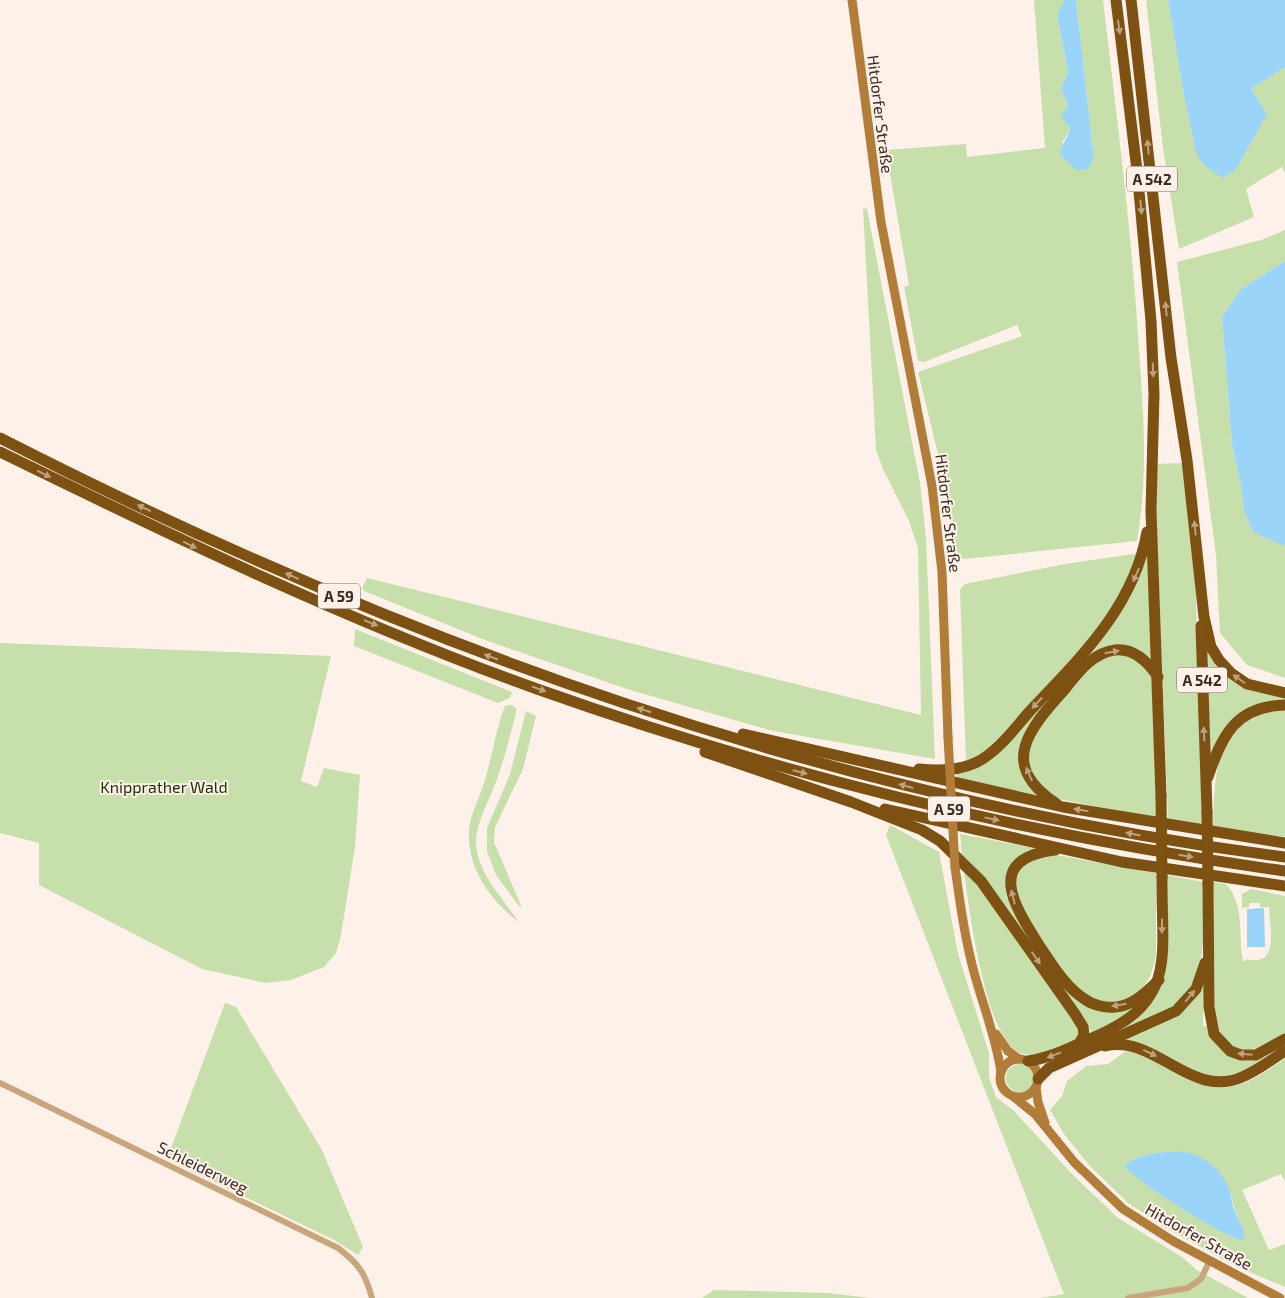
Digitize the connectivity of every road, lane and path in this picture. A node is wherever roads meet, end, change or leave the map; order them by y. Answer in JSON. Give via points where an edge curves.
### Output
{"nodes":[{"id":1,"x":852,"y":0,"type":"edge"},
{"id":2,"x":1116,"y":0,"type":"edge"},
{"id":3,"x":1131,"y":0,"type":"edge"},
{"id":4,"x":0,"y":438,"type":"edge"},
{"id":5,"x":0,"y":452,"type":"edge"},
{"id":6,"x":1151,"y":511,"type":"junction"},
{"id":7,"x":1200,"y":576,"type":"junction"},
{"id":8,"x":1158,"y":677,"type":"junction"},
{"id":9,"x":1285,"y":693,"type":"edge"},
{"id":10,"x":1285,"y":705,"type":"edge"},
{"id":11,"x":620,"y":717,"type":"junction"},
{"id":12,"x":690,"y":726,"type":"junction"},
{"id":13,"x":878,"y":764,"type":"junction"},
{"id":14,"x":1206,"y":783,"type":"junction"},
{"id":15,"x":851,"y":802,"type":"junction"},
{"id":16,"x":1063,"y":807,"type":"junction"},
{"id":17,"x":1285,"y":842,"type":"edge"},
{"id":18,"x":1062,"y":850,"type":"junction"},
{"id":19,"x":1285,"y":857,"type":"edge"},
{"id":20,"x":1285,"y":871,"type":"edge"},
{"id":21,"x":1249,"y":882,"type":"junction"},
{"id":22,"x":1285,"y":886,"type":"edge"},
{"id":23,"x":1285,"y":893,"type":"edge"},
{"id":24,"x":1208,"y":952,"type":"junction"},
{"id":25,"x":1159,"y":980,"type":"junction"},
{"id":26,"x":994,"y":1032,"type":"junction"},
{"id":27,"x":1285,"y":1039,"type":"edge"},
{"id":28,"x":1082,"y":1047,"type":"junction"},
{"id":29,"x":1285,"y":1051,"type":"edge"},
{"id":30,"x":1023,"y":1060,"type":"junction"},
{"id":31,"x":1001,"y":1072,"type":"junction"},
{"id":32,"x":0,"y":1083,"type":"edge"},
{"id":33,"x":1037,"y":1083,"type":"junction"},
{"id":34,"x":1014,"y":1097,"type":"junction"},
{"id":35,"x":1046,"y":1128,"type":"junction"},
{"id":36,"x":1210,"y":1260,"type":"junction"},
{"id":37,"x":372,"y":1298,"type":"edge"},
{"id":38,"x":1128,"y":1298,"type":"edge"},
{"id":39,"x":1280,"y":1298,"type":"edge"}],
"edges":[{"from":1,"to":26,"type":"main road","name":"Hitdorfer Straße","bridge":true,"via":[[881,222],[934,495],[942,572],[955,867],[966,938]]},
{"from":2,"to":6,"type":"highway","number":"A 542","one_way":true,"via":[[1148,278],[1154,394]]},
{"from":7,"to":3,"type":"highway","number":"A 542","one_way":true,"via":[[1171,358]]},
{"from":12,"to":4,"type":"highway","number":"A 59","one_way":true,"via":[[541,676],[319,588]]},
{"from":5,"to":11,"type":"highway","number":"A 59","one_way":true,"via":[[206,552],[314,600],[526,684]]},
{"from":6,"to":8,"type":"highway","number":"A 542"},
{"from":6,"to":13,"type":"highway","one_way":true,"via":[[1141,561],[1114,616],[1078,660],[993,751],[976,763],[957,770]]},
{"from":9,"to":7,"type":"highway","one_way":true,"via":[[1247,684],[1218,660],[1211,647],[1204,617]]},
{"from":14,"to":7,"type":"highway","number":"A 542","one_way":true},
{"from":16,"to":8,"type":"highway","one_way":true,"via":[[1037,788],[1024,763],[1026,738],[1037,719],[1099,655],[1115,650],[1130,651],[1147,663]]},
{"from":8,"to":25,"type":"highway","number":"A 542","one_way":true,"bridge":true,"via":[[1162,877]]},
{"from":10,"to":14,"type":"highway","via":[[1257,708],[1233,725],[1217,751]]},
{"from":11,"to":15,"type":"highway","via":[[645,732]]},
{"from":11,"to":20,"type":"highway","number":"A 59","one_way":true,"via":[[776,766],[924,804],[1153,851]]},
{"from":12,"to":13,"type":"highway","via":[[722,729]]},
{"from":19,"to":12,"type":"highway","number":"A 59","one_way":true,"via":[[1152,838],[937,794]]},
{"from":13,"to":16,"type":"highway"},
{"from":14,"to":24,"type":"highway","number":"A 542","bridge":true},
{"from":15,"to":18,"type":"highway"},
{"from":15,"to":28,"type":"highway","one_way":true,"via":[[922,830],[965,863],[1075,1014],[1083,1027]]},
{"from":17,"to":16,"type":"highway","one_way":true},
{"from":18,"to":21,"type":"highway"},
{"from":25,"to":18,"type":"highway","one_way":true,"via":[[1138,999],[1115,1007],[1100,1006],[1087,1000],[1063,979],[1020,916],[1011,890],[1015,870],[1022,862],[1032,855]]},
{"from":21,"to":22,"type":"highway"},
{"from":21,"to":23,"type":"highway"},
{"from":27,"to":24,"type":"highway","one_way":true,"via":[[1256,1054],[1241,1055],[1220,1042],[1210,1021]]},
{"from":28,"to":24,"type":"highway","number":"A 542","one_way":true,"via":[[1176,1011],[1196,988]]},
{"from":25,"to":28,"type":"highway","number":"A 542","via":[[1148,1003],[1132,1018]]},
{"from":26,"to":30,"type":"main road","name":"Hitdorfer Straße","via":[[1008,1051]]},
{"from":26,"to":31,"type":"main road","name":"Hitdorfer Straße"},
{"from":28,"to":29,"type":"highway","one_way":true,"via":[[1128,1046],[1158,1057],[1187,1075],[1223,1082],[1241,1078]]},
{"from":28,"to":30,"type":"highway","number":"A 542","one_way":true},
{"from":28,"to":33,"type":"highway","number":"A 542","via":[[1049,1068]]},
{"from":30,"to":31,"type":"main road","via":[[1008,1063]]},
{"from":30,"to":33,"type":"main road","via":[[1036,1069]]},
{"from":31,"to":34,"type":"main road","via":[[1004,1090]]},
{"from":32,"to":37,"type":"street","name":"Schleiderweg","via":[[338,1248],[362,1271]]},
{"from":33,"to":34,"type":"main road","via":[[1029,1094]]},
{"from":33,"to":35,"type":"main road","name":"Hitdorfer Straße","via":[[1038,1102]]},
{"from":34,"to":35,"type":"main road","name":"Hitdorfer Straße"},
{"from":35,"to":36,"type":"main road","name":"Hitdorfer Straße","via":[[1109,1197],[1150,1228]]},
{"from":36,"to":38,"type":"street","via":[[1201,1279],[1188,1288]]},
{"from":36,"to":39,"type":"main road","name":"Hitdorfer Straße"}]}
